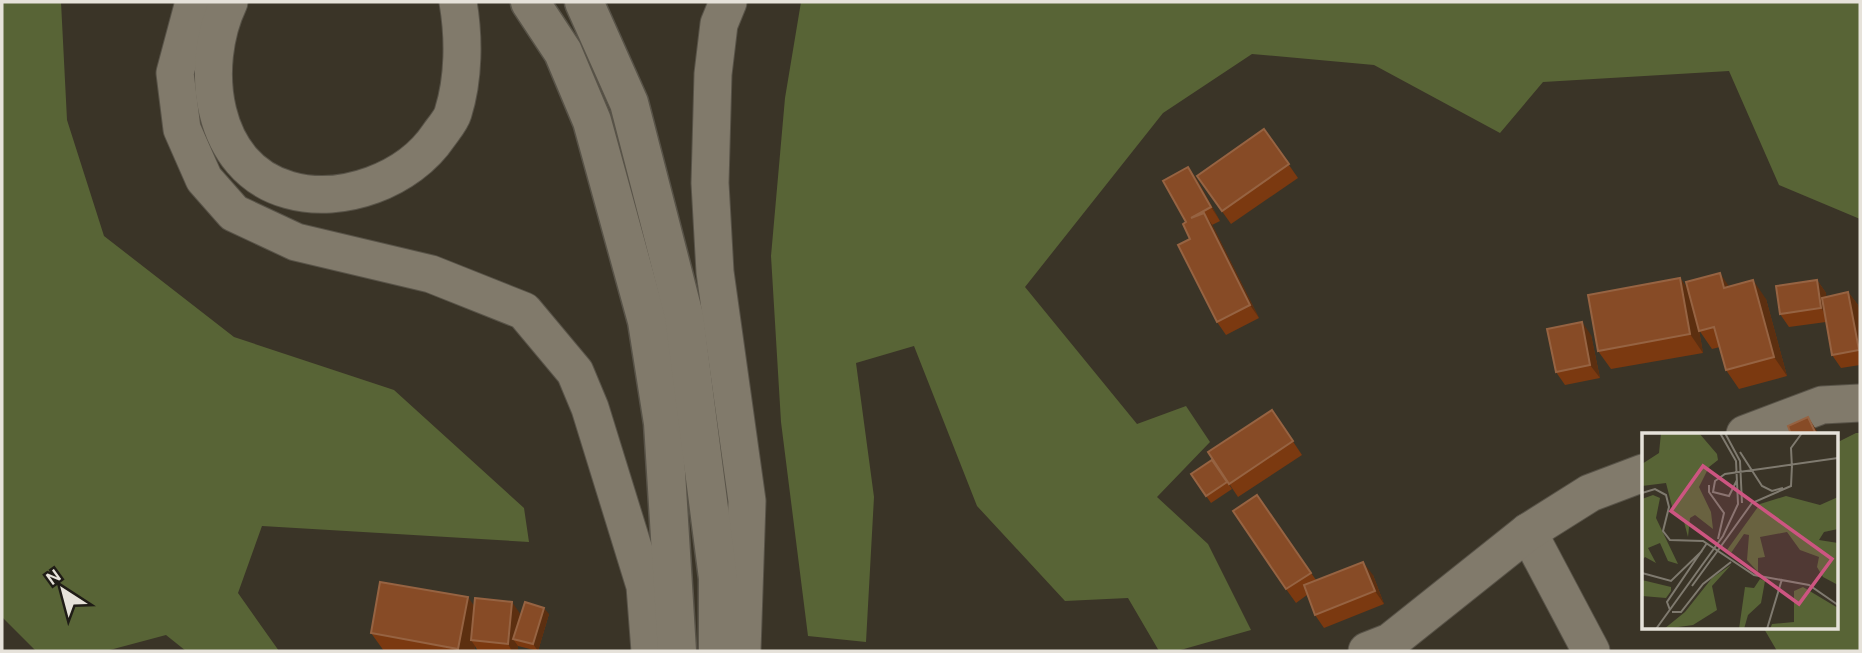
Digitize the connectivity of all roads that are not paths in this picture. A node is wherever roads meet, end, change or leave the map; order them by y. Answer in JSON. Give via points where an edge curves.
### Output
{"nodes":[{"id":1,"x":194,"y":2,"type":"edge"},
{"id":2,"x":229,"y":2,"type":"edge"},
{"id":3,"x":458,"y":2,"type":"edge"},
{"id":4,"x":530,"y":2,"type":"edge"},
{"id":5,"x":584,"y":2,"type":"edge"},
{"id":6,"x":728,"y":2,"type":"edge"},
{"id":7,"x":1860,"y":403,"type":"edge"},
{"id":8,"x":1748,"y":433,"type":"edge"},
{"id":9,"x":1642,"y":473,"type":"edge"},
{"id":10,"x":1528,"y":532,"type":"junction"},
{"id":11,"x":650,"y":651,"type":"edge"},
{"id":12,"x":677,"y":651,"type":"edge"},
{"id":13,"x":718,"y":651,"type":"edge"},
{"id":14,"x":742,"y":651,"type":"edge"},
{"id":15,"x":1367,"y":651,"type":"edge"},
{"id":16,"x":1591,"y":651,"type":"edge"}],
"edges":[{"from":1,"to":11,"type":"street","via":[[175,73],[183,130],[204,179],[234,213],[296,242],[431,274],[524,311],[575,372],[646,586]]},
{"from":2,"to":3,"type":"street","via":[[211,67],[220,119],[250,168],[290,191],[312,193],[364,188],[389,179],[431,147],[453,115],[462,65]]},
{"from":4,"to":12,"type":"street","via":[[563,52],[592,121],[647,321],[663,424]]},
{"from":5,"to":13,"type":"street","via":[[629,103],[684,316],[718,578]]},
{"from":6,"to":14,"type":"street","via":[[719,24],[713,75],[710,183],[715,272],[747,501]]},
{"from":7,"to":8,"type":"street","via":[[1822,405]]},
{"from":9,"to":10,"type":"street","via":[[1590,493]]},
{"from":10,"to":15,"type":"street","via":[[1390,642]]},
{"from":10,"to":16,"type":"street"}]}
